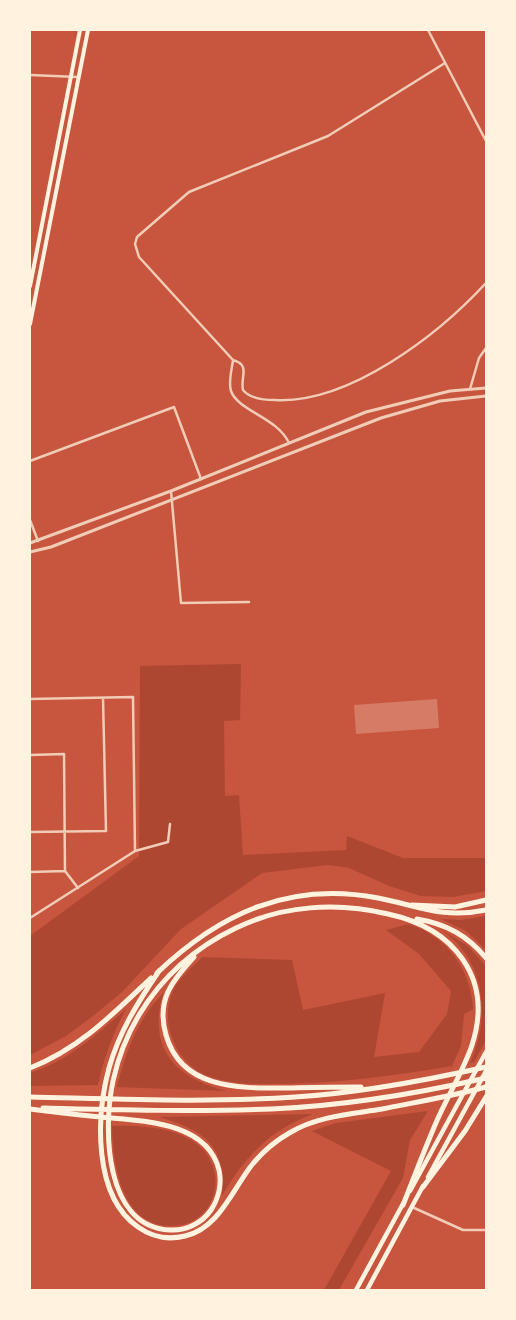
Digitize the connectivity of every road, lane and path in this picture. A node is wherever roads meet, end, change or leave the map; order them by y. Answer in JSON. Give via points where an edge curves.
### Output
{"nodes":[{"id":1,"x":80,"y":30,"type":"edge"},
{"id":2,"x":88,"y":30,"type":"edge"},
{"id":3,"x":428,"y":30,"type":"edge"},
{"id":4,"x":445,"y":63,"type":"junction"},
{"id":5,"x":30,"y":75,"type":"edge"},
{"id":6,"x":78,"y":77,"type":"junction"},
{"id":7,"x":70,"y":78,"type":"junction"},
{"id":8,"x":486,"y":141,"type":"edge"},
{"id":9,"x":486,"y":283,"type":"edge"},
{"id":10,"x":30,"y":286,"type":"edge"},
{"id":11,"x":31,"y":317,"type":"edge"},
{"id":12,"x":30,"y":324,"type":"edge"},
{"id":13,"x":486,"y":348,"type":"edge"},
{"id":14,"x":233,"y":360,"type":"junction"},
{"id":15,"x":486,"y":388,"type":"edge"},
{"id":16,"x":470,"y":389,"type":"junction"},
{"id":17,"x":486,"y":396,"type":"edge"},
{"id":18,"x":289,"y":444,"type":"junction"},
{"id":19,"x":30,"y":461,"type":"edge"},
{"id":20,"x":201,"y":479,"type":"junction"},
{"id":21,"x":171,"y":491,"type":"junction"},
{"id":22,"x":172,"y":500,"type":"junction"},
{"id":23,"x":30,"y":520,"type":"edge"},
{"id":24,"x":38,"y":541,"type":"junction"},
{"id":25,"x":30,"y":543,"type":"edge"},
{"id":26,"x":30,"y":552,"type":"edge"},
{"id":27,"x":249,"y":602,"type":"dead end"},
{"id":28,"x":103,"y":698,"type":"junction"},
{"id":29,"x":30,"y":700,"type":"edge"},
{"id":30,"x":30,"y":755,"type":"edge"},
{"id":31,"x":170,"y":824,"type":"dead end"},
{"id":32,"x":30,"y":832,"type":"edge"},
{"id":33,"x":65,"y":832,"type":"junction"},
{"id":34,"x":135,"y":851,"type":"junction"},
{"id":35,"x":65,"y":871,"type":"junction"},
{"id":36,"x":30,"y":872,"type":"edge"},
{"id":37,"x":78,"y":888,"type":"junction"},
{"id":38,"x":486,"y":900,"type":"edge"},
{"id":39,"x":407,"y":904,"type":"junction"},
{"id":40,"x":486,"y":910,"type":"edge"},
{"id":41,"x":30,"y":918,"type":"edge"},
{"id":42,"x":404,"y":918,"type":"junction"},
{"id":43,"x":200,"y":950,"type":"junction"},
{"id":44,"x":486,"y":958,"type":"edge"},
{"id":45,"x":159,"y":971,"type":"junction"},
{"id":46,"x":486,"y":1052,"type":"edge"},
{"id":47,"x":486,"y":1067,"type":"edge"},
{"id":48,"x":30,"y":1068,"type":"edge"},
{"id":49,"x":486,"y":1071,"type":"edge"},
{"id":50,"x":486,"y":1078,"type":"edge"},
{"id":51,"x":381,"y":1087,"type":"junction"},
{"id":52,"x":486,"y":1087,"type":"edge"},
{"id":53,"x":30,"y":1097,"type":"edge"},
{"id":54,"x":486,"y":1097,"type":"edge"},
{"id":55,"x":30,"y":1108,"type":"edge"},
{"id":56,"x":423,"y":1186,"type":"junction"},
{"id":57,"x":403,"y":1205,"type":"junction"},
{"id":58,"x":412,"y":1207,"type":"junction"},
{"id":59,"x":486,"y":1230,"type":"edge"},
{"id":60,"x":356,"y":1290,"type":"edge"},
{"id":61,"x":367,"y":1290,"type":"edge"}],
"edges":[{"from":1,"to":7,"type":"main road"},
{"from":2,"to":6,"type":"main road"},
{"from":3,"to":4,"type":"street"},
{"from":4,"to":8,"type":"street"},
{"from":4,"to":14,"type":"street","via":[[328,136],[190,192],[137,237],[135,244],[139,257]]},
{"from":5,"to":7,"type":"street"},
{"from":6,"to":7,"type":"street"},
{"from":6,"to":11,"type":"main road"},
{"from":7,"to":10,"type":"main road"},
{"from":9,"to":14,"type":"street","via":[[466,304],[390,363],[331,391],[283,401],[251,397],[243,390],[244,367]]},
{"from":11,"to":12,"type":"main road"},
{"from":13,"to":16,"type":"street","via":[[479,358]]},
{"from":14,"to":18,"type":"street","via":[[230,382],[236,399],[280,428]]},
{"from":15,"to":16,"type":"street"},
{"from":16,"to":18,"type":"street","via":[[366,412]]},
{"from":17,"to":22,"type":"street","via":[[440,401],[381,418]]},
{"from":18,"to":20,"type":"street"},
{"from":19,"to":20,"type":"street","via":[[174,407]]},
{"from":20,"to":21,"type":"street"},
{"from":21,"to":22,"type":"street"},
{"from":21,"to":24,"type":"street"},
{"from":22,"to":26,"type":"street","via":[[51,547]]},
{"from":22,"to":27,"type":"street","via":[[181,603]]},
{"from":23,"to":24,"type":"street"},
{"from":24,"to":25,"type":"street"},
{"from":28,"to":29,"type":"street"},
{"from":28,"to":33,"type":"street","via":[[106,831]]},
{"from":28,"to":34,"type":"street","via":[[133,697]]},
{"from":30,"to":33,"type":"street","via":[[64,754]]},
{"from":31,"to":34,"type":"street","via":[[168,842]]},
{"from":32,"to":33,"type":"street"},
{"from":33,"to":35,"type":"street"},
{"from":34,"to":37,"type":"street"},
{"from":35,"to":36,"type":"street"},
{"from":35,"to":37,"type":"street"},
{"from":37,"to":41,"type":"street"},
{"from":38,"to":39,"type":"highway","via":[[455,907]]},
{"from":39,"to":40,"type":"highway","via":[[448,914]]},
{"from":39,"to":45,"type":"highway","via":[[333,892],[269,903],[237,915],[204,933]]},
{"from":42,"to":43,"type":"highway","via":[[359,908],[298,909],[271,914],[242,925]]},
{"from":42,"to":44,"type":"highway","via":[[433,922],[455,930]]},
{"from":42,"to":57,"type":"highway","via":[[430,928],[458,951],[474,981],[478,1008],[468,1055],[438,1117]]},
{"from":43,"to":51,"type":"highway","via":[[173,980],[164,1009],[170,1046],[190,1071],[211,1082],[238,1087]]},
{"from":43,"to":55,"type":"highway","via":[[161,984],[132,1028],[112,1084],[108,1126],[115,1180],[133,1213],[147,1224],[167,1230],[188,1228],[199,1222],[213,1207],[220,1188],[219,1170],[211,1151],[194,1137],[176,1129],[132,1120],[81,1115]]},
{"from":45,"to":48,"type":"highway","via":[[80,1042]]},
{"from":45,"to":52,"type":"highway","via":[[133,1010],[114,1052],[101,1114],[104,1162],[112,1195],[124,1214],[147,1233],[174,1238],[204,1228],[220,1212],[258,1158],[272,1144],[302,1126]]},
{"from":46,"to":57,"type":"main road"},
{"from":47,"to":51,"type":"highway"},
{"from":49,"to":56,"type":"main road"},
{"from":50,"to":55,"type":"highway","via":[[420,1092],[281,1108]]},
{"from":51,"to":53,"type":"highway","via":[[269,1098]]},
{"from":54,"to":56,"type":"highway","via":[[465,1131]]},
{"from":56,"to":58,"type":"main road"},
{"from":57,"to":60,"type":"main road"},
{"from":58,"to":59,"type":"street","via":[[463,1230]]},
{"from":58,"to":61,"type":"main road"}]}
